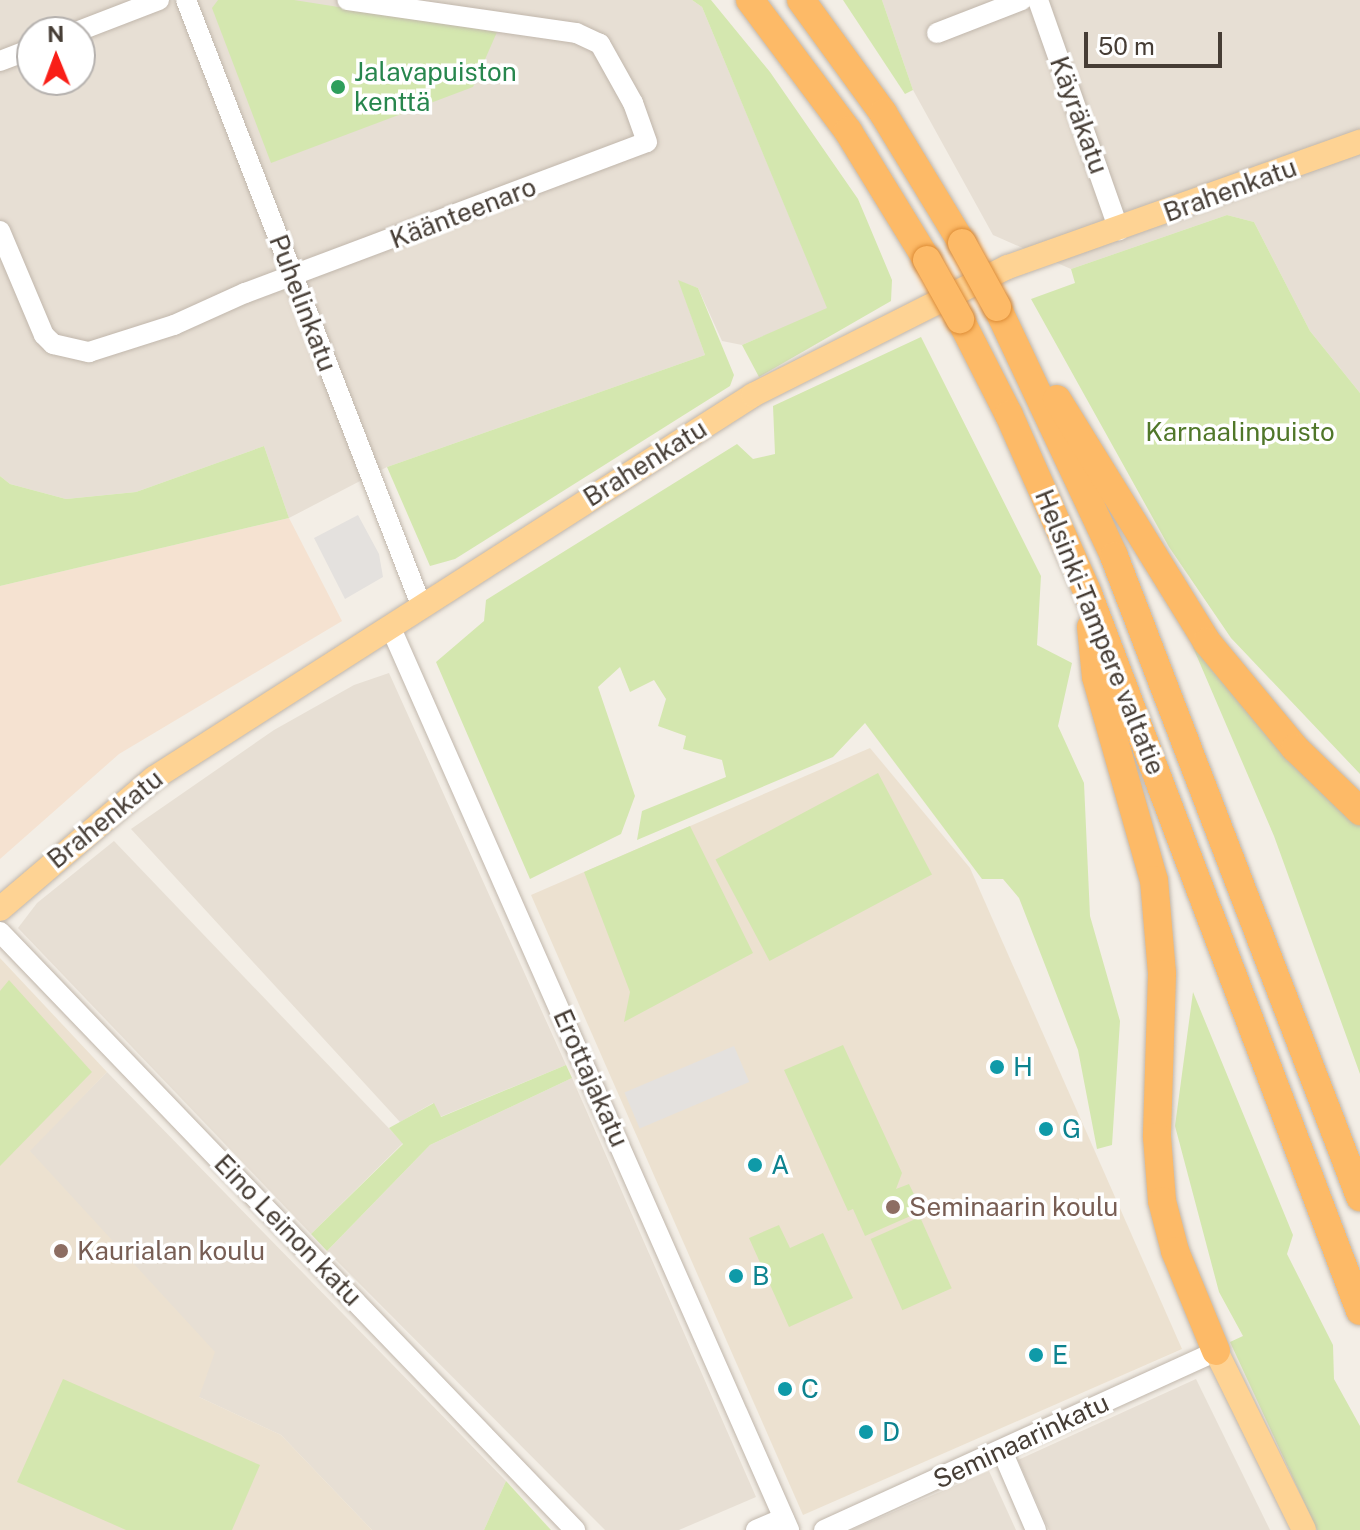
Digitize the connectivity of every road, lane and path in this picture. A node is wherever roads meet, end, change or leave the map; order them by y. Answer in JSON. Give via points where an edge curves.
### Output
{"nodes":[{"id":1,"x":159,"y":0,"type":"edge"},
{"id":2,"x":186,"y":0,"type":"edge"},
{"id":3,"x":347,"y":0,"type":"edge"},
{"id":4,"x":750,"y":0,"type":"edge"},
{"id":5,"x":801,"y":0,"type":"edge"},
{"id":6,"x":1022,"y":0,"type":"edge"},
{"id":7,"x":1038,"y":0,"type":"edge"},
{"id":8,"x":96,"y":24,"type":"edge"},
{"id":9,"x":937,"y":33,"type":"dead end"},
{"id":10,"x":1360,"y":142,"type":"edge"},
{"id":11,"x":1119,"y":230,"type":"junction"},
{"id":12,"x":0,"y":231,"type":"edge"},
{"id":13,"x":293,"y":278,"type":"junction"},
{"id":14,"x":1017,"y":343,"type":"junction"},
{"id":15,"x":1087,"y":591,"type":"junction"},
{"id":16,"x":421,"y":605,"type":"junction"},
{"id":17,"x":390,"y":626,"type":"junction"},
{"id":18,"x":1360,"y":811,"type":"edge"},
{"id":19,"x":0,"y":909,"type":"edge"},
{"id":20,"x":0,"y":932,"type":"edge"},
{"id":21,"x":1360,"y":1197,"type":"edge"},
{"id":22,"x":1360,"y":1311,"type":"edge"},
{"id":23,"x":1216,"y":1351,"type":"junction"},
{"id":24,"x":1002,"y":1451,"type":"junction"},
{"id":25,"x":787,"y":1524,"type":"edge"},
{"id":26,"x":575,"y":1530,"type":"edge"},
{"id":27,"x":756,"y":1530,"type":"edge"},
{"id":28,"x":824,"y":1530,"type":"edge"},
{"id":29,"x":1036,"y":1530,"type":"edge"},
{"id":30,"x":1304,"y":1530,"type":"edge"}],
"edges":[{"from":1,"to":8,"type":"street"},
{"from":2,"to":13,"type":"street","name":"Puhelinkatu"},
{"from":3,"to":13,"type":"street","name":"Käänteenaro","via":[[600,44],[615,66],[647,142]]},
{"from":4,"to":15,"type":"highway","name":"Helsinki-Tampere valtatie","bridge":true,"via":[[848,131],[927,260],[1009,415]]},
{"from":5,"to":14,"type":"highway","name":"Helsinki-Tampere valtatie","bridge":true,"via":[[883,113]]},
{"from":6,"to":9,"type":"street"},
{"from":7,"to":11,"type":"street","name":"Käyräkatu"},
{"from":10,"to":11,"type":"main road","name":"Brahenkatu"},
{"from":11,"to":16,"type":"main road","name":"Brahenkatu","via":[[1008,267],[753,395]]},
{"from":12,"to":13,"type":"street","name":"Käänteenaro","via":[[44,335],[75,351],[135,339]]},
{"from":13,"to":16,"type":"street","name":"Puhelinkatu"},
{"from":14,"to":18,"type":"highway","via":[[1078,429],[1207,642],[1295,748]]},
{"from":14,"to":21,"type":"highway","name":"Helsinki-Tampere valtatie","via":[[1161,674]]},
{"from":15,"to":22,"type":"highway","name":"Helsinki-Tampere valtatie"},
{"from":15,"to":23,"type":"highway","via":[[1096,677],[1154,880],[1162,974],[1157,1137],[1162,1201],[1175,1251]]},
{"from":16,"to":17,"type":"main road","name":"Brahenkatu"},
{"from":17,"to":19,"type":"main road","name":"Brahenkatu","via":[[154,778]]},
{"from":17,"to":25,"type":"street","name":"Erottajakatu"},
{"from":20,"to":26,"type":"street","name":"Eino Leinon katu"},
{"from":23,"to":24,"type":"street","name":"Seminaarinkatu"},
{"from":23,"to":30,"type":"main road"},
{"from":24,"to":28,"type":"street","name":"Seminaarinkatu"},
{"from":24,"to":29,"type":"street"},
{"from":25,"to":27,"type":"street"}]}
